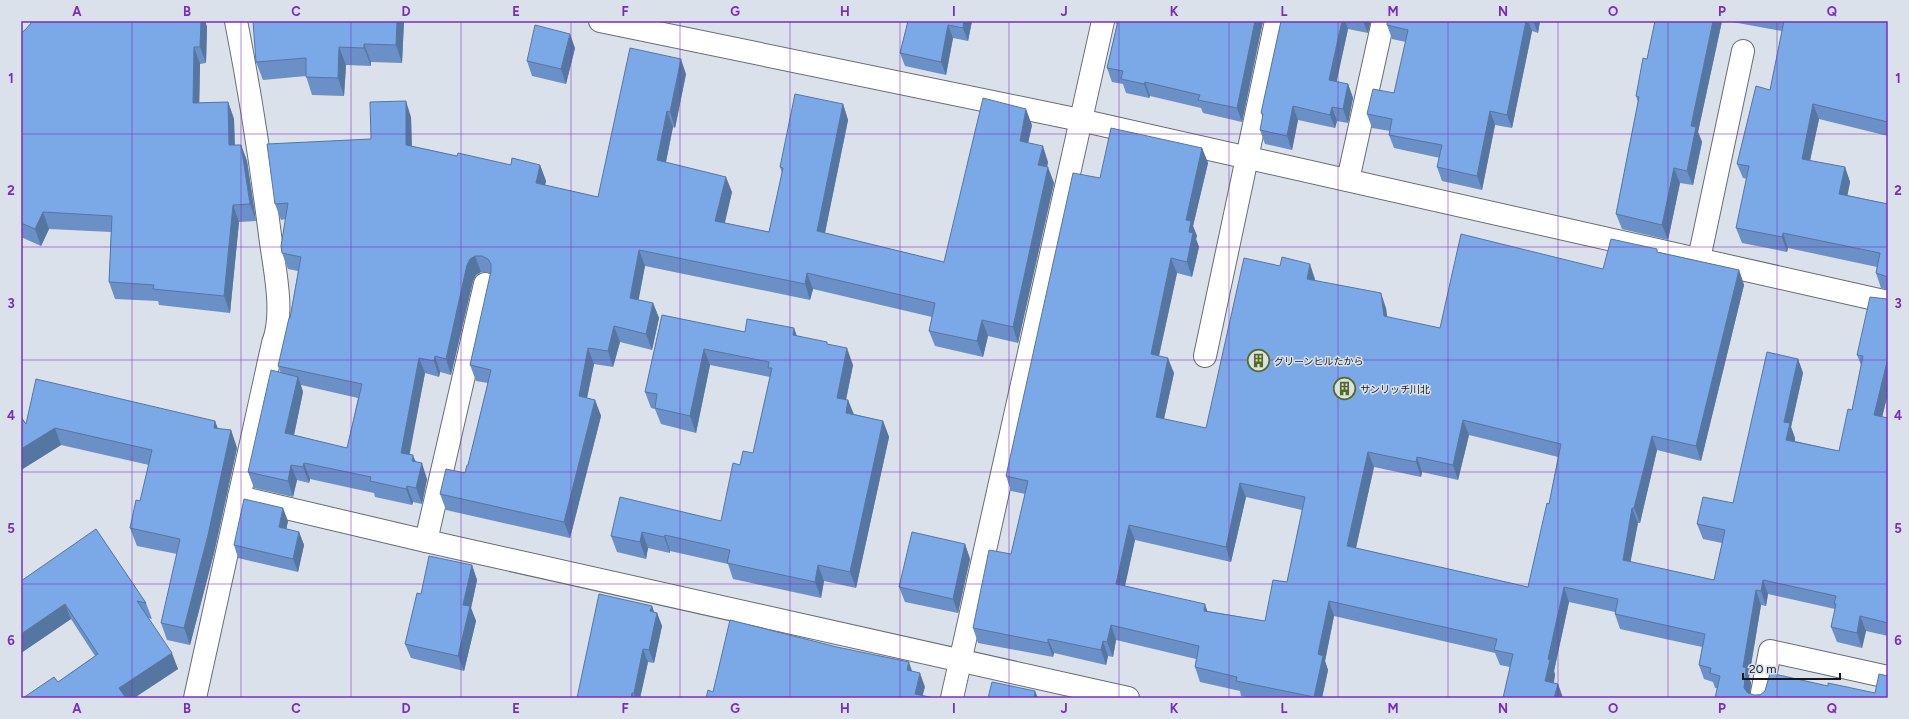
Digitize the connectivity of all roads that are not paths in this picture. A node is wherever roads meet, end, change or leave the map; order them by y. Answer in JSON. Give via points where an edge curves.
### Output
{"nodes":[{"id":1,"x":236,"y":21,"type":"edge"},
{"id":2,"x":600,"y":21,"type":"edge"},
{"id":3,"x":1103,"y":21,"type":"edge"},
{"id":4,"x":1276,"y":21,"type":"edge"},
{"id":5,"x":1383,"y":21,"type":"edge"},
{"id":6,"x":1743,"y":51,"type":"dead end"},
{"id":7,"x":1080,"y":120,"type":"junction"},
{"id":8,"x":1247,"y":158,"type":"junction"},
{"id":9,"x":1348,"y":180,"type":"junction"},
{"id":10,"x":1699,"y":259,"type":"junction"},
{"id":11,"x":485,"y":284,"type":"dead end"},
{"id":12,"x":1888,"y":302,"type":"edge"},
{"id":13,"x":1205,"y":356,"type":"dead end"},
{"id":14,"x":239,"y":497,"type":"junction"},
{"id":15,"x":426,"y":541,"type":"junction"},
{"id":16,"x":960,"y":661,"type":"junction"},
{"id":17,"x":1888,"y":677,"type":"edge"},
{"id":18,"x":195,"y":698,"type":"edge"},
{"id":19,"x":952,"y":698,"type":"edge"},
{"id":20,"x":1128,"y":698,"type":"edge"},
{"id":21,"x":1761,"y":698,"type":"edge"}],
"edges":[{"from":1,"to":14,"type":"street","via":[[261,169],[277,301],[278,332],[273,343]]},
{"from":2,"to":7,"type":"street"},
{"from":3,"to":7,"type":"street"},
{"from":4,"to":8,"type":"street"},
{"from":5,"to":9,"type":"street"},
{"from":6,"to":10,"type":"street"},
{"from":7,"to":8,"type":"street"},
{"from":7,"to":16,"type":"street"},
{"from":8,"to":9,"type":"street"},
{"from":8,"to":13,"type":"street"},
{"from":9,"to":10,"type":"street"},
{"from":10,"to":12,"type":"street"},
{"from":11,"to":15,"type":"street"},
{"from":14,"to":15,"type":"street"},
{"from":14,"to":18,"type":"street"},
{"from":15,"to":16,"type":"street"},
{"from":16,"to":19,"type":"street"},
{"from":16,"to":20,"type":"street"},
{"from":17,"to":21,"type":"street","via":[[1770,651]]}]}
